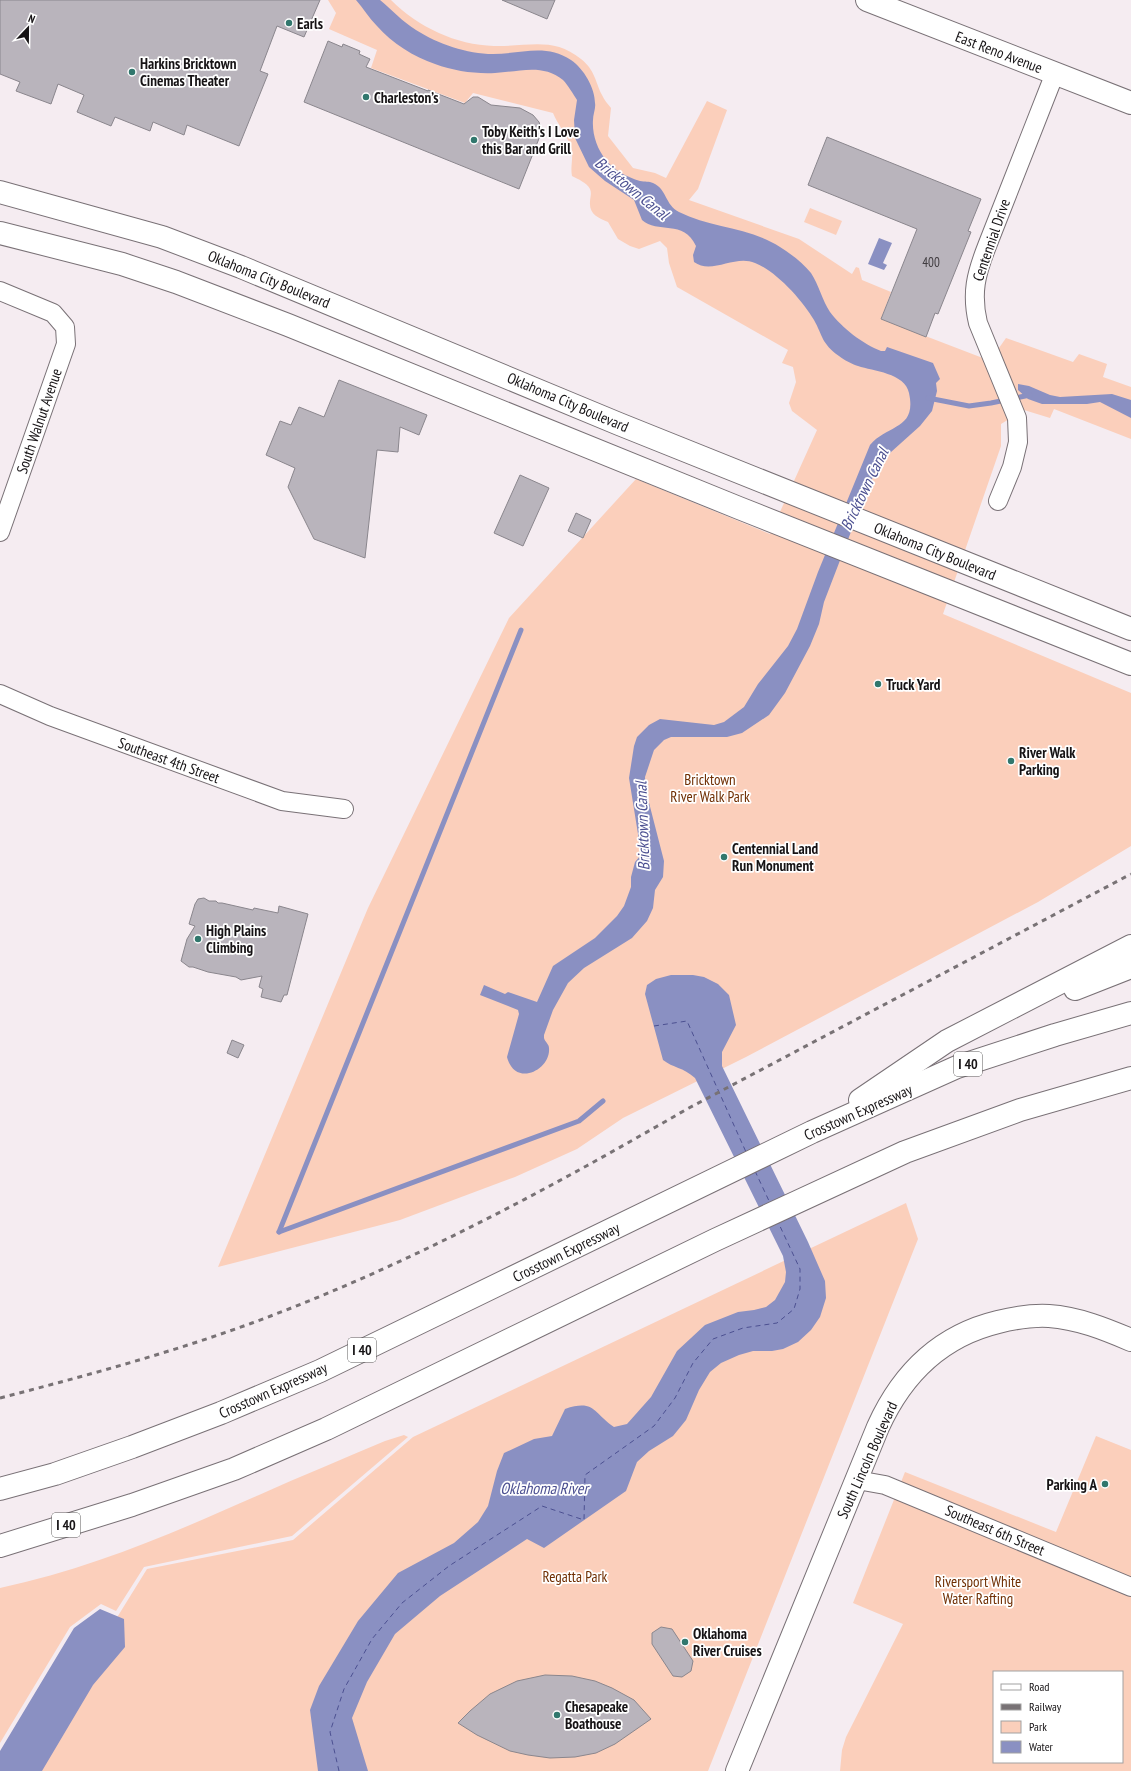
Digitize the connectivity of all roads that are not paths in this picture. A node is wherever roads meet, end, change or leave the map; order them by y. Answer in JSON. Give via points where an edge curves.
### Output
{"nodes":[{"id":1,"x":867,"y":0,"type":"edge"},
{"id":2,"x":1055,"y":73,"type":"junction"},
{"id":3,"x":1131,"y":103,"type":"edge"},
{"id":4,"x":0,"y":192,"type":"edge"},
{"id":5,"x":0,"y":233,"type":"edge"},
{"id":6,"x":0,"y":291,"type":"edge"},
{"id":7,"x":998,"y":501,"type":"dead end"},
{"id":8,"x":0,"y":532,"type":"edge"},
{"id":9,"x":1131,"y":630,"type":"edge"},
{"id":10,"x":1131,"y":664,"type":"edge"},
{"id":11,"x":0,"y":694,"type":"edge"},
{"id":12,"x":344,"y":809,"type":"dead end"},
{"id":13,"x":1131,"y":946,"type":"edge"},
{"id":14,"x":1131,"y":967,"type":"edge"},
{"id":15,"x":1131,"y":1013,"type":"edge"},
{"id":16,"x":946,"y":1041,"type":"junction"},
{"id":17,"x":1131,"y":1078,"type":"edge"},
{"id":18,"x":812,"y":1132,"type":"junction"},
{"id":19,"x":1131,"y":1340,"type":"edge"},
{"id":20,"x":856,"y":1480,"type":"junction"},
{"id":21,"x":0,"y":1489,"type":"edge"},
{"id":22,"x":0,"y":1546,"type":"edge"},
{"id":23,"x":1131,"y":1586,"type":"edge"},
{"id":24,"x":737,"y":1771,"type":"edge"}],
"edges":[{"from":1,"to":2,"type":"main road","name":"East Reno Avenue"},
{"from":2,"to":3,"type":"main road","name":"East Reno Avenue"},
{"from":2,"to":7,"type":"street","name":"Centennial Drive","via":[[975,283],[978,323],[1017,418],[1018,442],[1012,467]]},
{"from":4,"to":9,"type":"main road","name":"Oklahoma City Boulevard","via":[[162,237],[220,259],[619,424]]},
{"from":5,"to":10,"type":"main road","via":[[122,264],[288,324]]},
{"from":6,"to":8,"type":"street","name":"South Walnut Avenue","via":[[53,313],[65,327],[66,344]]},
{"from":11,"to":12,"type":"street","name":"Southeast 4th Street","via":[[50,716],[282,801]]},
{"from":13,"to":16,"type":"main road"},
{"from":14,"to":16,"type":"main road"},
{"from":15,"to":18,"type":"main road","name":"Crosstown Expressway","number":"I 40","via":[[957,1067]]},
{"from":16,"to":18,"type":"main road"},
{"from":17,"to":22,"type":"main road","number":"I 40","via":[[1020,1110],[905,1152],[715,1240],[326,1429],[234,1469],[132,1505]]},
{"from":18,"to":21,"type":"main road","name":"Crosstown Expressway","number":"I 40","via":[[320,1371],[228,1410],[55,1474]]},
{"from":19,"to":20,"type":"main road","name":"South Lincoln Boulevard","via":[[1096,1326],[1049,1316],[1012,1319],[992,1324],[949,1342],[929,1356],[900,1387],[888,1406]]},
{"from":20,"to":23,"type":"street","name":"Southeast 6th Street","via":[[885,1484]]},
{"from":20,"to":24,"type":"main road","name":"South Lincoln Boulevard"}]}
